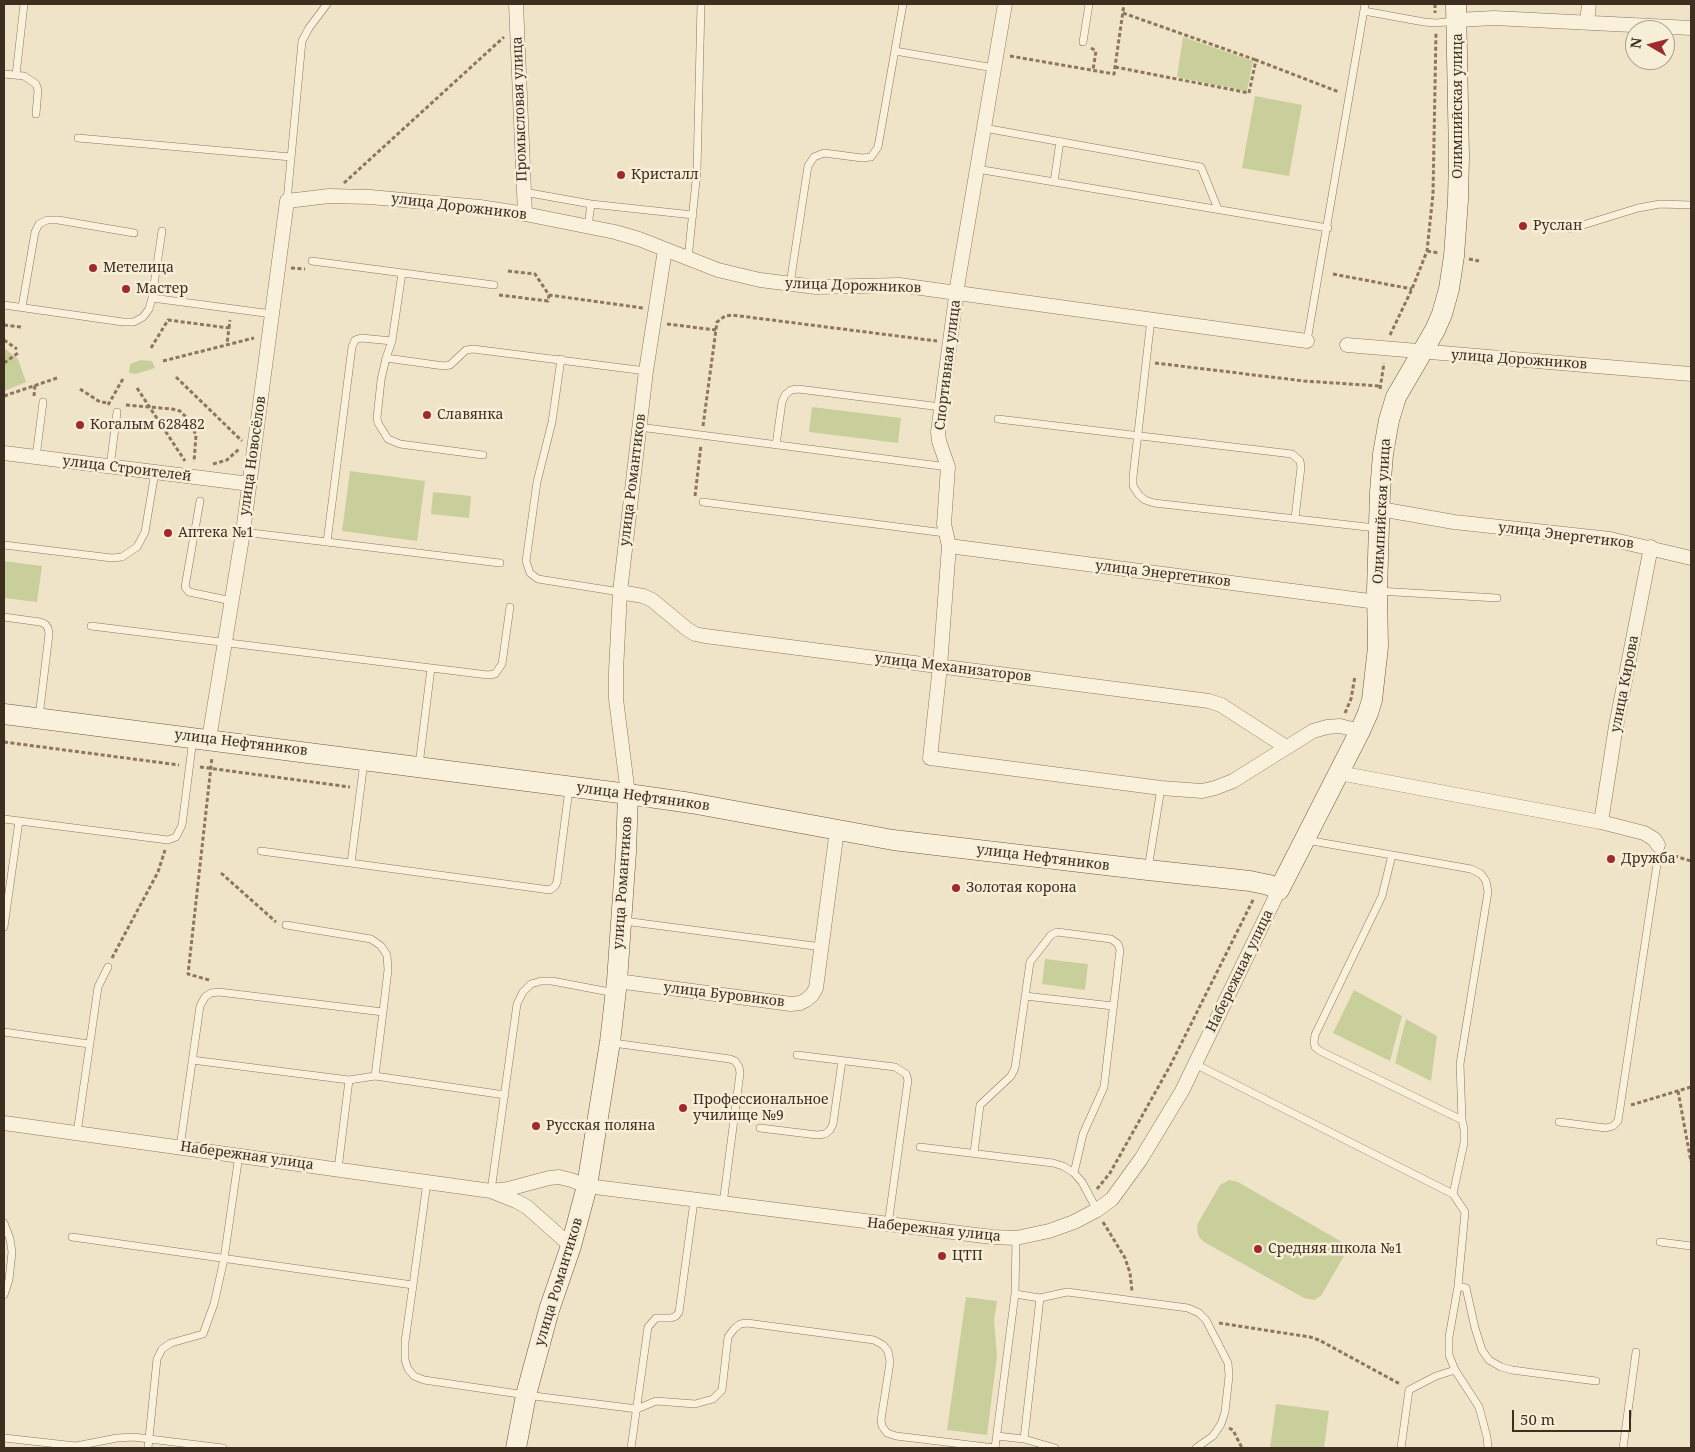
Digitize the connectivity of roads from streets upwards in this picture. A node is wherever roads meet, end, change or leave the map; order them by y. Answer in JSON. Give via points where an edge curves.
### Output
{"nodes":[{"id":1,"x":516,"y":4,"type":"edge"},
{"id":2,"x":1005,"y":4,"type":"edge"},
{"id":3,"x":1589,"y":4,"type":"edge"},
{"id":4,"x":1457,"y":12,"type":"edge"},
{"id":5,"x":1587,"y":22,"type":"junction"},
{"id":6,"x":1691,"y":29,"type":"edge"},
{"id":7,"x":287,"y":201,"type":"joint"},
{"id":8,"x":525,"y":214,"type":"junction"},
{"id":9,"x":665,"y":250,"type":"junction"},
{"id":10,"x":957,"y":293,"type":"junction"},
{"id":11,"x":1308,"y":341,"type":"road end"},
{"id":12,"x":1347,"y":345,"type":"dead end"},
{"id":13,"x":1422,"y":353,"type":"junction"},
{"id":14,"x":1691,"y":374,"type":"edge"},
{"id":15,"x":4,"y":453,"type":"edge"},
{"id":16,"x":250,"y":484,"type":"junction"},
{"id":17,"x":1380,"y":518,"type":"junction"},
{"id":18,"x":949,"y":546,"type":"junction"},
{"id":19,"x":1650,"y":547,"type":"junction"},
{"id":20,"x":1691,"y":558,"type":"edge"},
{"id":21,"x":620,"y":592,"type":"junction"},
{"id":22,"x":1377,"y":597,"type":"junction"},
{"id":23,"x":940,"y":666,"type":"junction"},
{"id":24,"x":4,"y":714,"type":"edge"},
{"id":25,"x":1360,"y":731,"type":"junction"},
{"id":26,"x":205,"y":743,"type":"junction"},
{"id":27,"x":1286,"y":747,"type":"junction"},
{"id":28,"x":1339,"y":773,"type":"junction"},
{"id":29,"x":628,"y":794,"type":"junction"},
{"id":30,"x":1601,"y":822,"type":"junction"},
{"id":31,"x":837,"y":830,"type":"junction"},
{"id":32,"x":1659,"y":848,"type":"road end"},
{"id":33,"x":1270,"y":886,"type":"junction"},
{"id":34,"x":616,"y":987,"type":"junction"},
{"id":35,"x":4,"y":1123,"type":"edge"},
{"id":36,"x":587,"y":1186,"type":"junction"},
{"id":37,"x":491,"y":1191,"type":"junction"},
{"id":38,"x":572,"y":1246,"type":"junction"},
{"id":39,"x":516,"y":1448,"type":"edge"}],
"edges":[{"from":1,"to":8,"type":"street","name":"Промысловая улица"},
{"from":2,"to":10,"type":"street","name":"Спортивная улица"},
{"from":3,"to":5,"type":"street"},
{"from":4,"to":5,"type":"street","via":[[1485,18]]},
{"from":4,"to":13,"type":"street","name":"Олимпийская улица","via":[[1458,200],[1454,256],[1442,314]]},
{"from":5,"to":6,"type":"street"},
{"from":7,"to":8,"type":"street","name":"улица Дорожников","via":[[329,196],[404,199]]},
{"from":7,"to":16,"type":"street","name":"улица Новосёлов"},
{"from":8,"to":9,"type":"street","name":"улица Дорожников","via":[[639,239]]},
{"from":9,"to":10,"type":"street","name":"улица Дорожников","via":[[740,276],[790,285],[899,285]]},
{"from":9,"to":21,"type":"street","name":"улица Романтиков","via":[[646,371]]},
{"from":10,"to":11,"type":"street","name":"улица Дорожников"},
{"from":10,"to":18,"type":"street","name":"Спортивная улица","via":[[939,441],[948,467],[944,513]]},
{"from":12,"to":13,"type":"street","name":"улица Дорожников"},
{"from":13,"to":14,"type":"street","name":"улица Дорожников"},
{"from":13,"to":17,"type":"street","name":"Олимпийская улица","via":[[1396,397],[1389,420],[1383,454]]},
{"from":15,"to":16,"type":"street","name":"улица Строителей"},
{"from":16,"to":26,"type":"street","name":"улица Новосёлов"},
{"from":17,"to":19,"type":"street","name":"улица Энергетиков","via":[[1586,535]]},
{"from":17,"to":22,"type":"street","name":"Олимпийская улица"},
{"from":18,"to":22,"type":"street","name":"улица Энергетиков"},
{"from":18,"to":23,"type":"street","name":"Спортивная улица"},
{"from":19,"to":20,"type":"street","name":"улица Энергетиков"},
{"from":19,"to":30,"type":"street","name":"улица Кирова"},
{"from":21,"to":23,"type":"street","name":"улица Механизаторов","via":[[652,600],[695,634]]},
{"from":21,"to":29,"type":"street","name":"улица Романтиков","via":[[616,699]]},
{"from":22,"to":25,"type":"street","name":"Олимпийская улица","via":[[1376,673],[1368,713]]},
{"from":23,"to":27,"type":"street","name":"улица Механизаторов","via":[[1209,701],[1221,705]]},
{"from":23,"to":27,"type":"street","name":"Спортивная улица","via":[[930,758],[1202,791],[1233,781]]},
{"from":24,"to":26,"type":"street","name":"улица Нефтяников"},
{"from":25,"to":27,"type":"street","via":[[1328,727]]},
{"from":25,"to":28,"type":"street","name":"Олимпийская улица"},
{"from":26,"to":29,"type":"street","name":"улица Нефтяников","via":[[364,759]]},
{"from":28,"to":30,"type":"street"},
{"from":28,"to":33,"type":"street","name":"Олимпийская улица","via":[[1305,840]]},
{"from":29,"to":31,"type":"street","name":"улица Нефтяников"},
{"from":29,"to":34,"type":"street","name":"улица Романтиков"},
{"from":30,"to":32,"type":"street","via":[[1644,832],[1654,838]]},
{"from":31,"to":33,"type":"street","name":"улица Нефтяников","via":[[902,841]]},
{"from":31,"to":34,"type":"street","name":"улица Буровиков","via":[[816,988],[812,996],[791,1004]]},
{"from":33,"to":36,"type":"street","name":"Набережная улица","via":[[1182,1091],[1136,1166],[1112,1198],[1094,1204],[1074,1222],[1016,1238],[992,1238]]},
{"from":34,"to":36,"type":"street","name":"улица Романтиков"},
{"from":35,"to":37,"type":"street","name":"Набережная улица"},
{"from":36,"to":37,"type":"street","name":"Набережная улица","via":[[559,1177]]},
{"from":36,"to":38,"type":"street","name":"улица Романтиков"},
{"from":37,"to":38,"type":"street","name":"Набережная улица","via":[[526,1207]]},
{"from":38,"to":39,"type":"street","name":"улица Романтиков","via":[[549,1310],[526,1395]]}]}
